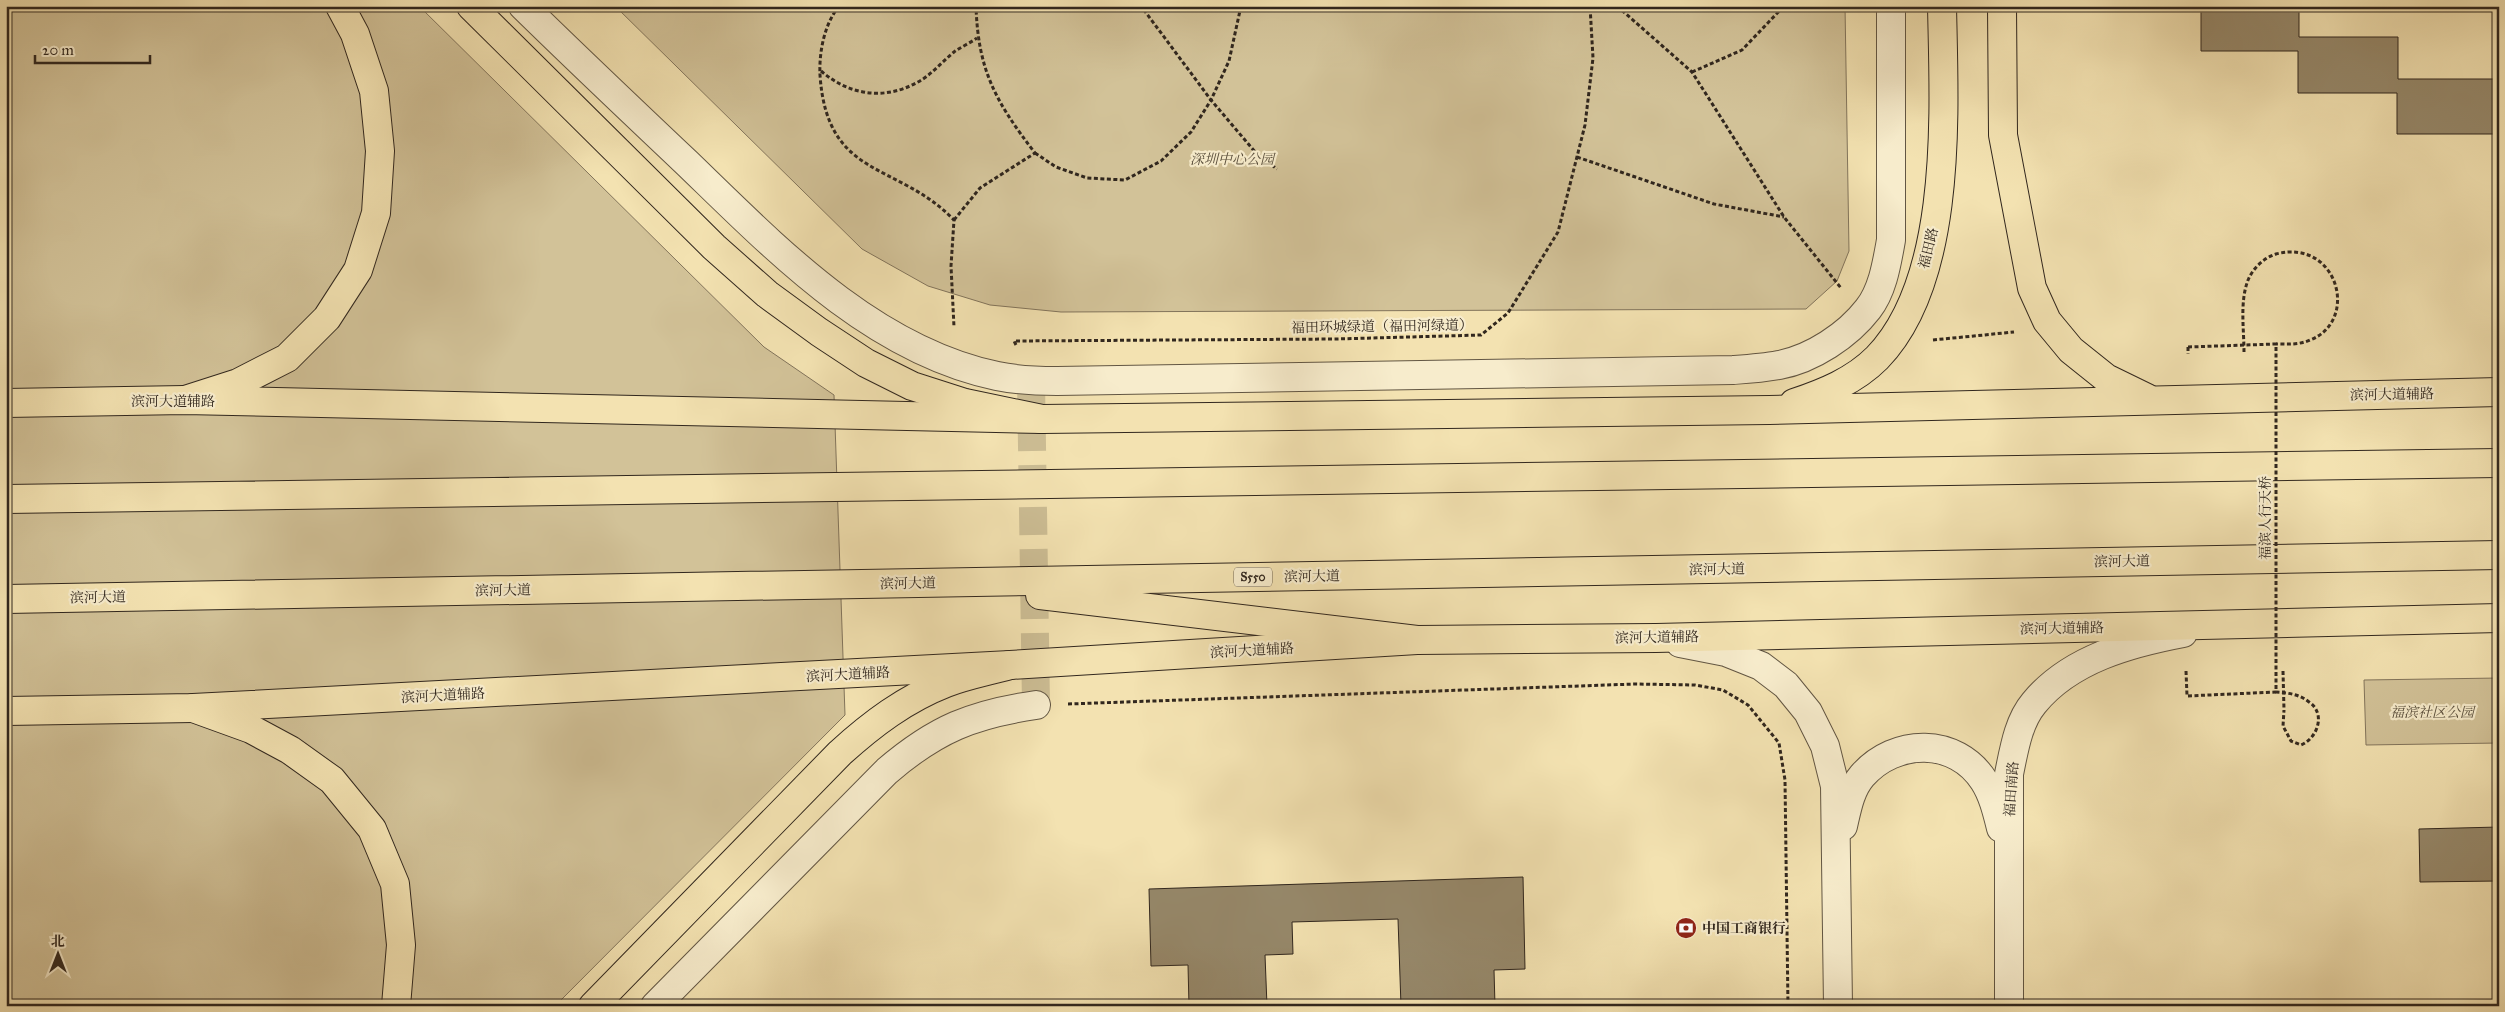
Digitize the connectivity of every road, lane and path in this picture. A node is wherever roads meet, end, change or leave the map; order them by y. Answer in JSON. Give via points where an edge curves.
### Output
{"nodes":[{"id":1,"x":340,"y":6,"type":"edge"},
{"id":2,"x":471,"y":6,"type":"edge"},
{"id":3,"x":523,"y":6,"type":"edge"},
{"id":4,"x":839,"y":6,"type":"edge"},
{"id":5,"x":976,"y":6,"type":"edge"},
{"id":6,"x":1141,"y":6,"type":"edge"},
{"id":7,"x":1241,"y":6,"type":"edge"},
{"id":8,"x":1590,"y":6,"type":"edge"},
{"id":9,"x":1618,"y":6,"type":"edge"},
{"id":10,"x":1784,"y":6,"type":"edge"},
{"id":11,"x":1892,"y":6,"type":"edge"},
{"id":12,"x":1942,"y":6,"type":"edge"},
{"id":13,"x":2002,"y":6,"type":"edge"},
{"id":14,"x":977,"y":38,"type":"junction"},
{"id":15,"x":820,"y":71,"type":"junction"},
{"id":16,"x":1692,"y":72,"type":"junction"},
{"id":17,"x":1212,"y":100,"type":"junction"},
{"id":18,"x":1035,"y":153,"type":"junction"},
{"id":19,"x":1577,"y":156,"type":"junction"},
{"id":20,"x":1277,"y":169,"type":"dead end"},
{"id":21,"x":1784,"y":217,"type":"junction"},
{"id":22,"x":954,"y":220,"type":"junction"},
{"id":23,"x":1842,"y":289,"type":"dead end"},
{"id":24,"x":2022,"y":332,"type":"dead end"},
{"id":25,"x":955,"y":335,"type":"dead end"},
{"id":26,"x":1928,"y":340,"type":"dead end"},
{"id":27,"x":1014,"y":341,"type":"dead end"},
{"id":28,"x":2276,"y":344,"type":"junction"},
{"id":29,"x":2244,"y":352,"type":"dead end"},
{"id":30,"x":2188,"y":354,"type":"dead end"},
{"id":31,"x":2499,"y":392,"type":"edge"},
{"id":32,"x":185,"y":400,"type":"junction"},
{"id":33,"x":2151,"y":400,"type":"junction"},
{"id":34,"x":6,"y":404,"type":"edge"},
{"id":35,"x":1769,"y":410,"type":"junction"},
{"id":36,"x":1042,"y":419,"type":"junction"},
{"id":37,"x":2499,"y":463,"type":"edge"},
{"id":38,"x":6,"y":499,"type":"edge"},
{"id":39,"x":2499,"y":555,"type":"edge"},
{"id":40,"x":936,"y":583,"type":"junction"},
{"id":41,"x":6,"y":599,"type":"edge"},
{"id":42,"x":2499,"y":618,"type":"edge"},
{"id":43,"x":2229,"y":624,"type":"junction"},
{"id":44,"x":1656,"y":638,"type":"junction"},
{"id":45,"x":1417,"y":640,"type":"junction"},
{"id":46,"x":1010,"y":665,"type":"junction"},
{"id":47,"x":2283,"y":671,"type":"dead end"},
{"id":48,"x":2186,"y":672,"type":"dead end"},
{"id":49,"x":2276,"y":692,"type":"junction"},
{"id":50,"x":1036,"y":705,"type":"joint"},
{"id":51,"x":193,"y":708,"type":"junction"},
{"id":52,"x":6,"y":711,"type":"edge"},
{"id":53,"x":2008,"y":851,"type":"junction"},
{"id":54,"x":1836,"y":855,"type":"junction"},
{"id":55,"x":396,"y":1006,"type":"edge"},
{"id":56,"x":593,"y":1006,"type":"edge"},
{"id":57,"x":655,"y":1006,"type":"edge"},
{"id":58,"x":1788,"y":1006,"type":"edge"},
{"id":59,"x":1838,"y":1006,"type":"edge"},
{"id":60,"x":2009,"y":1006,"type":"edge"}],
"edges":[{"from":1,"to":32,"type":"main road","via":[[355,34],[374,91],[380,151],[376,213],[358,270],[328,318],[287,358],[238,383]]},
{"from":2,"to":36,"type":"main road","via":[[714,247],[767,294],[819,332],[866,363],[912,386],[965,403]]},
{"from":3,"to":11,"type":"street","via":[[772,245],[831,295],[879,327],[928,353],[996,376],[1024,381],[1056,381],[1733,370],[1780,365],[1814,353],[1839,337],[1869,308],[1886,271],[1891,240]]},
{"from":4,"to":15,"type":"path","via":[[822,39]]},
{"from":5,"to":14,"type":"path"},
{"from":6,"to":17,"type":"path"},
{"from":7,"to":17,"type":"path","via":[[1229,61]]},
{"from":8,"to":19,"type":"path","name":"福田环城绿道（福田河绿道）","via":[[1594,58],[1585,125]]},
{"from":9,"to":16,"type":"path"},
{"from":10,"to":16,"type":"path","via":[[1742,50]]},
{"from":12,"to":35,"type":"main road","name":"福田路","via":[[1942,156],[1936,215],[1928,256],[1916,292],[1901,326],[1877,358],[1848,380],[1820,395]]},
{"from":13,"to":33,"type":"main road","via":[[2003,135],[2032,288],[2047,321],[2071,350],[2106,378]]},
{"from":14,"to":15,"type":"path","via":[[919,81],[892,93],[863,92],[837,85]]},
{"from":14,"to":18,"type":"path","via":[[990,86]]},
{"from":15,"to":22,"type":"path","via":[[824,106],[832,129],[850,151],[874,170],[909,186],[944,209]]},
{"from":16,"to":21,"type":"path"},
{"from":17,"to":18,"type":"path","via":[[1191,132],[1161,161],[1124,180],[1087,178],[1056,167]]},
{"from":17,"to":20,"type":"path","via":[[1256,153]]},
{"from":18,"to":22,"type":"path","via":[[980,188]]},
{"from":19,"to":21,"type":"path","via":[[1714,204]]},
{"from":19,"to":27,"type":"path","name":"福田环城绿道（福田河绿道）","via":[[1558,232],[1508,313],[1481,335]]},
{"from":21,"to":23,"type":"path"},
{"from":22,"to":25,"type":"path","via":[[951,266]]},
{"from":24,"to":26,"type":"path"},
{"from":28,"to":29,"type":"path","via":[[2312,340],[2334,317],[2338,302],[2330,271],[2304,253],[2288,251],[2272,255],[2252,272],[2244,296]]},
{"from":28,"to":30,"type":"path","bridge":true,"via":[[2188,347]]},
{"from":28,"to":49,"type":"path","name":"福滨人行天桥","bridge":true},
{"from":31,"to":33,"type":"main road","name":"滨河大道辅路"},
{"from":32,"to":34,"type":"main road","name":"滨河大道辅路"},
{"from":32,"to":36,"type":"main road","name":"滨河大道辅路"},
{"from":33,"to":35,"type":"main road","name":"滨河大道辅路"},
{"from":35,"to":36,"type":"main road","name":"滨河大道辅路"},
{"from":37,"to":38,"type":"main road"},
{"from":39,"to":40,"type":"main road","name":"滨河大道","number":"S550"},
{"from":40,"to":41,"type":"main road","name":"滨河大道","number":"S550"},
{"from":40,"to":45,"type":"main road"},
{"from":42,"to":43,"type":"main road","name":"滨河大道辅路"},
{"from":43,"to":44,"type":"main road","name":"滨河大道辅路"},
{"from":43,"to":53,"type":"street","name":"福田南路","via":[[2150,639],[2103,654],[2064,674],[2033,703],[2017,736],[2009,774]]},
{"from":44,"to":45,"type":"main road","name":"滨河大道辅路"},
{"from":44,"to":54,"type":"street","via":[[1726,652],[1761,666],[1786,685],[1808,712],[1825,746],[1835,786]]},
{"from":45,"to":46,"type":"main road","name":"滨河大道辅路"},
{"from":46,"to":51,"type":"main road","name":"滨河大道辅路"},
{"from":46,"to":56,"type":"main road","via":[[947,683],[904,703],[873,723]]},
{"from":47,"to":49,"type":"path","bridge":true,"via":[[2284,710],[2283,726],[2291,742],[2301,745],[2310,742],[2317,733],[2318,717],[2311,703],[2295,694]]},
{"from":48,"to":49,"type":"path","via":[[2187,696]]},
{"from":50,"to":57,"type":"street","via":[[970,719],[914,748],[887,771]]},
{"from":50,"to":58,"type":"path","via":[[1636,684],[1695,685],[1723,690],[1748,705],[1778,743],[1785,780]]},
{"from":51,"to":52,"type":"main road","name":"滨河大道辅路"},
{"from":51,"to":55,"type":"main road","via":[[251,729],[290,750],[332,780],[372,829],[396,884],[401,944]]},
{"from":53,"to":54,"type":"street","via":[[1994,801],[1984,781],[1970,764],[1950,752],[1925,747],[1900,750],[1878,761],[1861,778],[1850,799]]},
{"from":53,"to":60,"type":"street","name":"福田南路"},
{"from":54,"to":59,"type":"street"}]}
